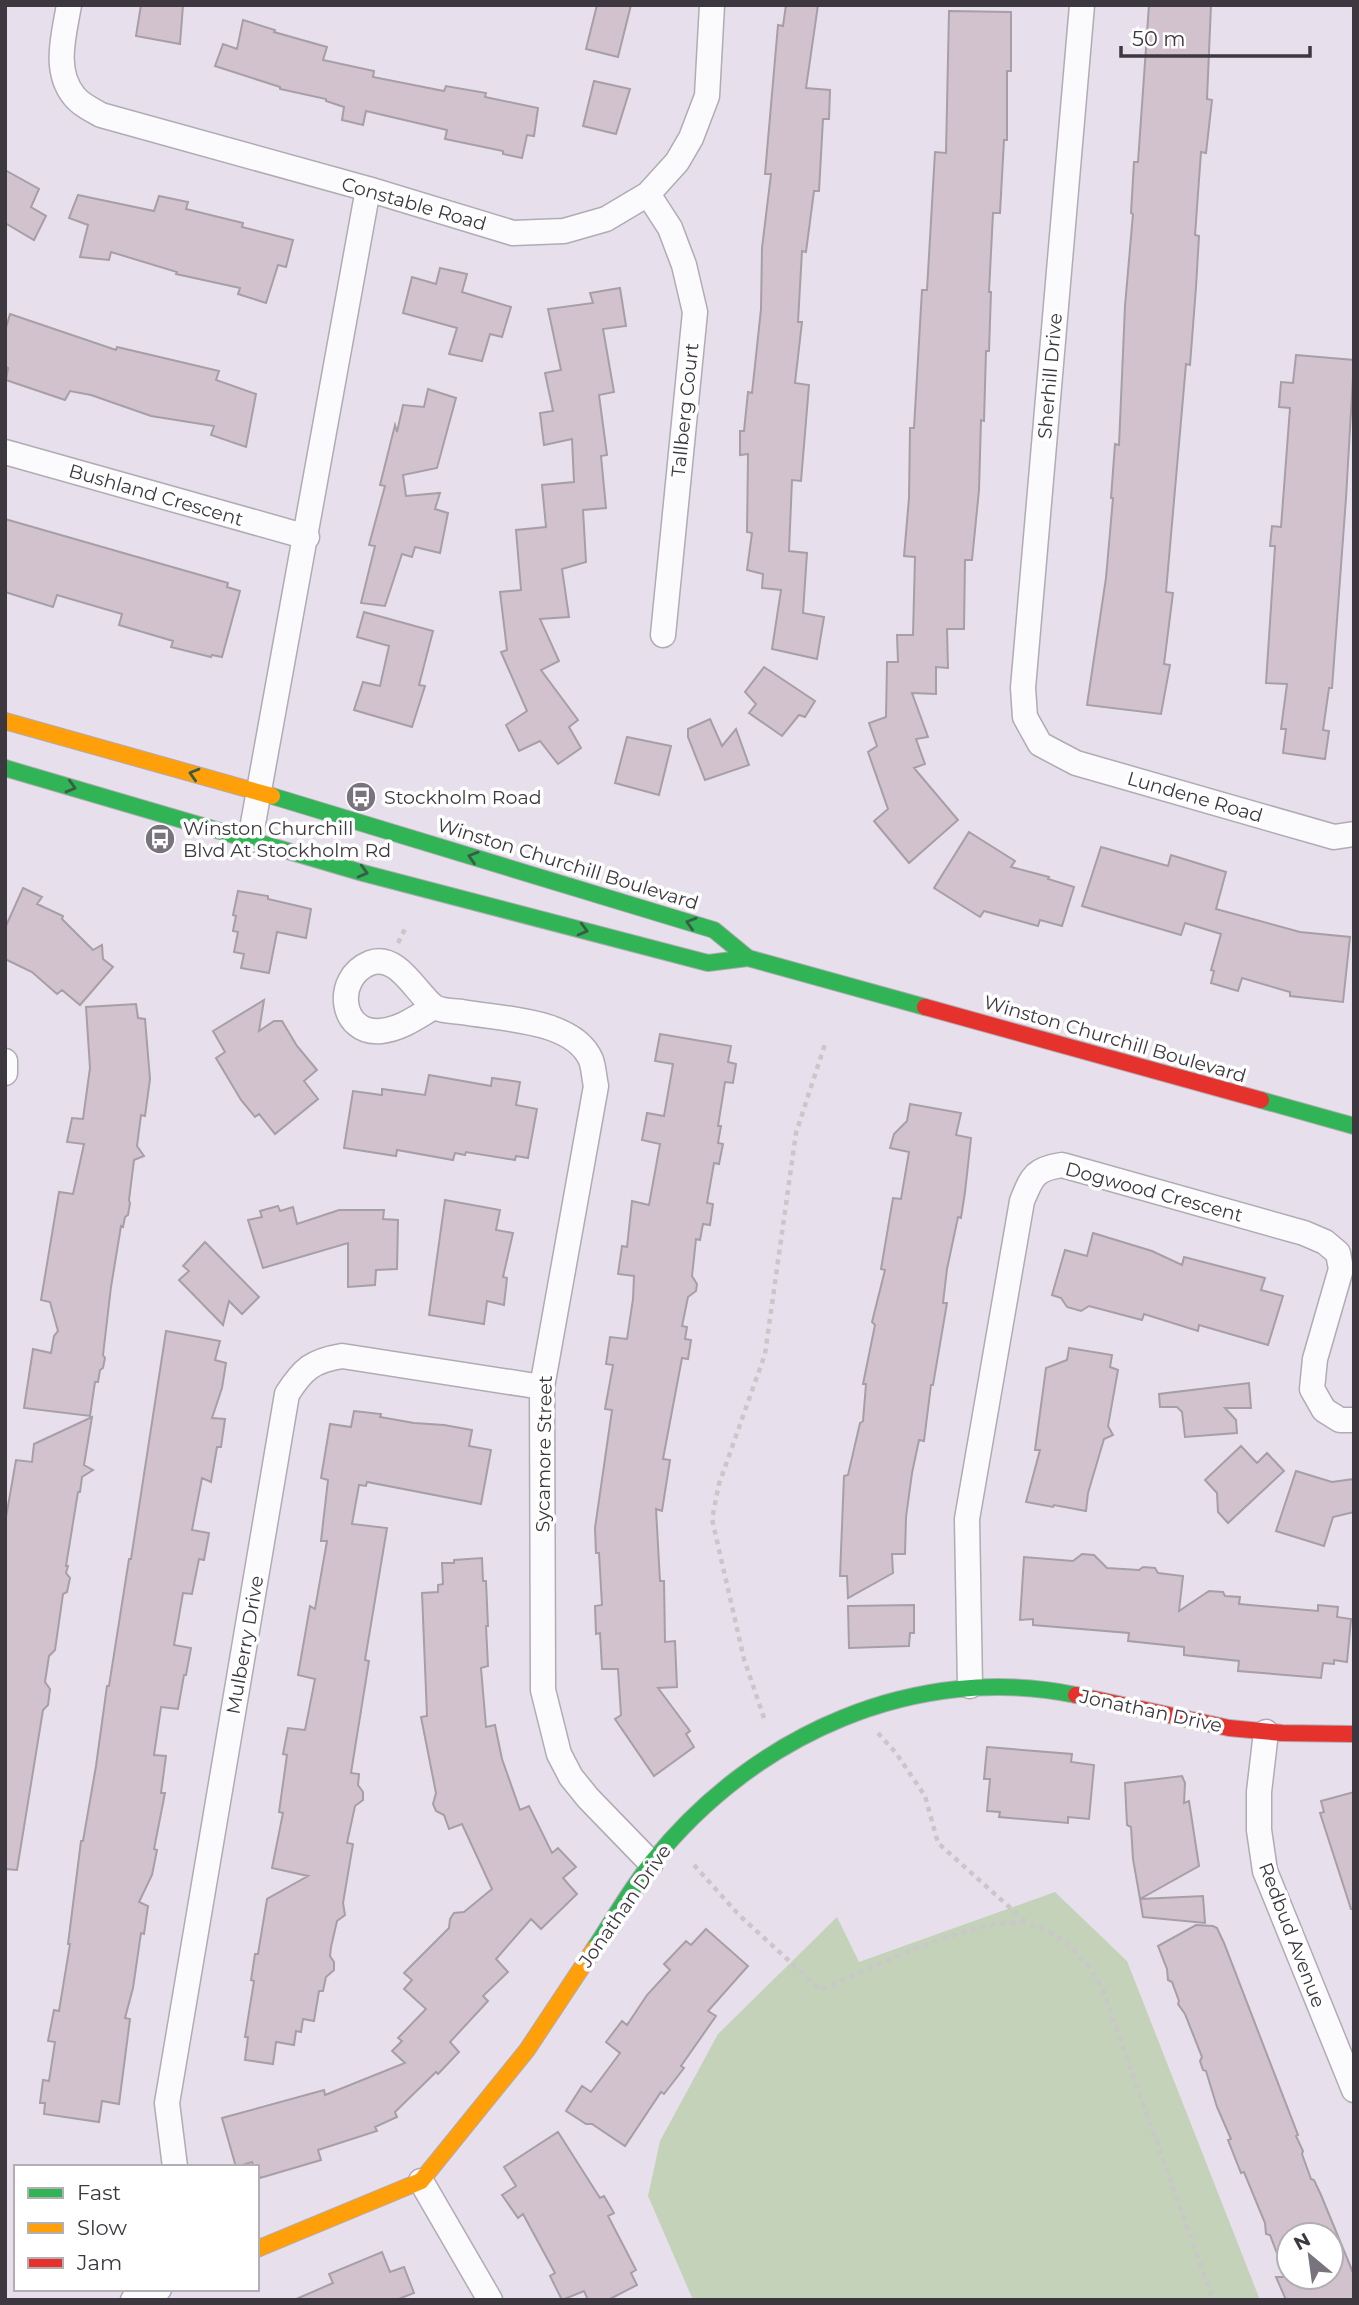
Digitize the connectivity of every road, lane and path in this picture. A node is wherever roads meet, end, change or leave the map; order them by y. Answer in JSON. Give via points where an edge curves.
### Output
{"nodes":[{"id":1,"x":69,"y":5,"type":"edge"},
{"id":2,"x":712,"y":5,"type":"edge"},
{"id":3,"x":1082,"y":5,"type":"edge"},
{"id":4,"x":368,"y":189,"type":"junction"},
{"id":5,"x":648,"y":194,"type":"junction"},
{"id":6,"x":5,"y":452,"type":"edge"},
{"id":7,"x":307,"y":537,"type":"junction"},
{"id":8,"x":663,"y":635,"type":"dead end"},
{"id":9,"x":5,"y":722,"type":"edge"},
{"id":10,"x":1040,"y":744,"type":"joint"},
{"id":11,"x":5,"y":768,"type":"edge"},
{"id":12,"x":259,"y":792,"type":"junction"},
{"id":13,"x":1354,"y":834,"type":"edge"},
{"id":14,"x":250,"y":841,"type":"junction"},
{"id":15,"x":748,"y":958,"type":"junction"},
{"id":16,"x":433,"y":1007,"type":"dead end"},
{"id":17,"x":825,"y":1044,"type":"dead end"},
{"id":18,"x":5,"y":1061,"type":"edge"},
{"id":19,"x":5,"y":1073,"type":"edge"},
{"id":20,"x":1352,"y":1127,"type":"edge"},
{"id":21,"x":542,"y":1387,"type":"junction"},
{"id":22,"x":1354,"y":1420,"type":"edge"},
{"id":23,"x":970,"y":1686,"type":"junction"},
{"id":24,"x":764,"y":1718,"type":"dead end"},
{"id":25,"x":874,"y":1724,"type":"dead end"},
{"id":26,"x":1266,"y":1732,"type":"junction"},
{"id":27,"x":1354,"y":1734,"type":"edge"},
{"id":28,"x":651,"y":1863,"type":"junction"},
{"id":29,"x":694,"y":1865,"type":"dead end"},
{"id":30,"x":1027,"y":1923,"type":"junction"},
{"id":31,"x":1354,"y":2090,"type":"edge"},
{"id":32,"x":175,"y":2165,"type":"edge"},
{"id":33,"x":421,"y":2180,"type":"junction"},
{"id":34,"x":259,"y":2248,"type":"edge"},
{"id":35,"x":154,"y":2291,"type":"edge"},
{"id":36,"x":133,"y":2300,"type":"edge"},
{"id":37,"x":490,"y":2300,"type":"edge"},
{"id":38,"x":1213,"y":2300,"type":"edge"}],
"edges":[{"from":1,"to":4,"type":"street","name":"Constable Road","via":[[62,73],[74,97],[101,116]]},
{"from":2,"to":5,"type":"street","name":"Constable Road","via":[[707,96],[677,162]]},
{"from":3,"to":10,"type":"street","name":"Sherhill Drive","via":[[1023,688],[1025,717]]},
{"from":4,"to":5,"type":"street","name":"Constable Road","via":[[513,233],[564,231],[606,219]]},
{"from":4,"to":7,"type":"street"},
{"from":5,"to":8,"type":"street","name":"Tallberg Court","via":[[670,228],[695,312]]},
{"from":6,"to":7,"type":"street","name":"Bushland Crescent"},
{"from":7,"to":12,"type":"street"},
{"from":12,"to":9,"type":"main road","name":"Winston Churchill Boulevard","one_way":true},
{"from":10,"to":13,"type":"street","name":"Lundene Road","via":[[1076,763],[1334,837]]},
{"from":11,"to":14,"type":"main road","name":"Winston Churchill Boulevard","one_way":true},
{"from":12,"to":14,"type":"street"},
{"from":15,"to":12,"type":"main road","name":"Winston Churchill Boulevard","one_way":true,"via":[[714,930]]},
{"from":14,"to":15,"type":"main road","name":"Winston Churchill Boulevard","one_way":true,"via":[[708,963]]},
{"from":15,"to":20,"type":"main road","name":"Winston Churchill Boulevard"},
{"from":16,"to":21,"type":"street","name":"Sycamore Street","via":[[554,1028],[579,1042],[590,1060],[596,1086]]},
{"from":17,"to":24,"type":"path","via":[[796,1133],[765,1354],[719,1484],[712,1519],[744,1659]]},
{"from":18,"to":19,"type":"street"},
{"from":21,"to":28,"type":"street","name":"Sycamore Street","via":[[543,1690],[550,1722],[571,1777]]},
{"from":21,"to":32,"type":"street","name":"Mulberry Drive","via":[[342,1356],[322,1359],[301,1372],[287,1394],[167,2103]]},
{"from":22,"to":23,"type":"street","name":"Dogwood Crescent","via":[[1340,1420],[1324,1410],[1311,1388],[1340,1269],[1338,1253],[1325,1242],[1062,1165],[1044,1168],[1031,1178],[1022,1201],[967,1520]]},
{"from":23,"to":26,"type":"main road","name":"Jonathan Drive","via":[[1044,1689],[1211,1725]]},
{"from":23,"to":28,"type":"main road","name":"Jonathan Drive","via":[[897,1699],[822,1726],[730,1783]]},
{"from":25,"to":30,"type":"path","via":[[925,1796],[938,1843]]},
{"from":26,"to":27,"type":"main road","name":"Jonathan Drive"},
{"from":26,"to":31,"type":"street","name":"Redbud Avenue","via":[[1259,1792],[1265,1871]]},
{"from":28,"to":33,"type":"main road","name":"Jonathan Drive","via":[[527,2050]]},
{"from":29,"to":30,"type":"path","via":[[738,1916],[821,1990],[988,1924]]},
{"from":30,"to":38,"type":"path","via":[[1064,1940],[1102,1989]]},
{"from":33,"to":34,"type":"main road","name":"Jonathan Drive"},
{"from":33,"to":37,"type":"street"},
{"from":35,"to":36,"type":"street"}]}
